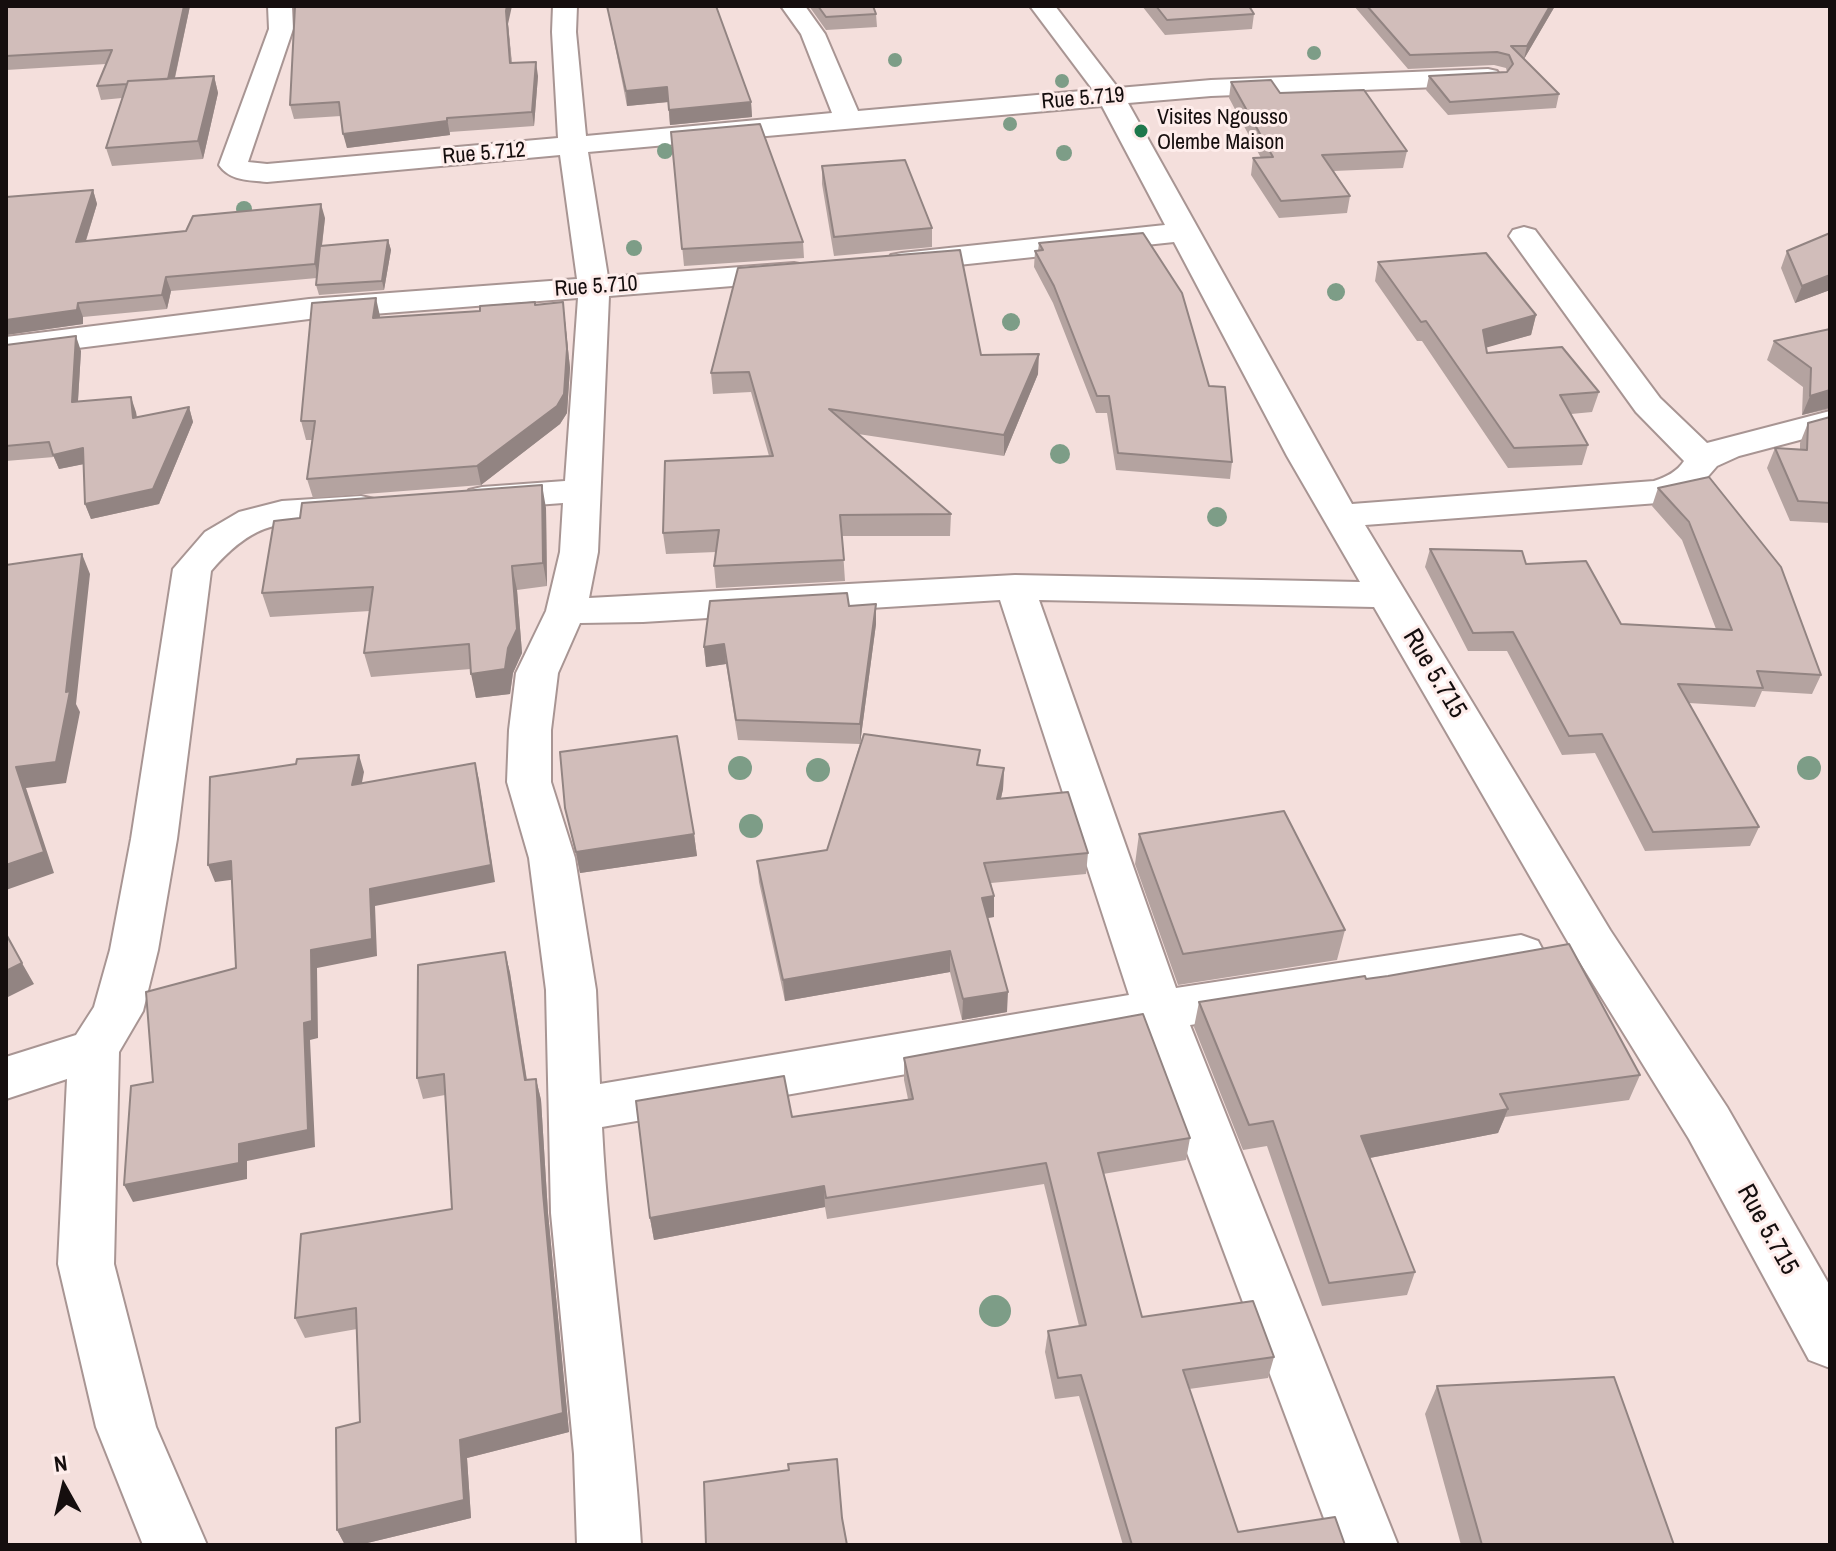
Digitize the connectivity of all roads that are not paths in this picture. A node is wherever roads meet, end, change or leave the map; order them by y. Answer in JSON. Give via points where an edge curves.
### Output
{"nodes":[{"id":1,"x":280,"y":6,"type":"edge"},
{"id":2,"x":565,"y":6,"type":"edge"},
{"id":3,"x":793,"y":6,"type":"edge"},
{"id":4,"x":1042,"y":6,"type":"edge"},
{"id":5,"x":1494,"y":76,"type":"edge"},
{"id":6,"x":1111,"y":97,"type":"junction"},
{"id":7,"x":848,"y":120,"type":"junction"},
{"id":8,"x":573,"y":147,"type":"junction"},
{"id":9,"x":1186,"y":232,"type":"junction"},
{"id":10,"x":1524,"y":236,"type":"dead end"},
{"id":11,"x":876,"y":265,"type":"edge"},
{"id":12,"x":829,"y":269,"type":"edge"},
{"id":13,"x":594,"y":288,"type":"junction"},
{"id":14,"x":6,"y":347,"type":"edge"},
{"id":15,"x":1830,"y":421,"type":"edge"},
{"id":16,"x":1703,"y":459,"type":"junction"},
{"id":17,"x":583,"y":491,"type":"junction"},
{"id":18,"x":441,"y":501,"type":"edge"},
{"id":19,"x":394,"y":505,"type":"edge"},
{"id":20,"x":1340,"y":516,"type":"junction"},
{"id":21,"x":1015,"y":587,"type":"junction"},
{"id":22,"x":1388,"y":595,"type":"junction"},
{"id":23,"x":566,"y":611,"type":"junction"},
{"id":24,"x":1593,"y":943,"type":"junction"},
{"id":25,"x":1159,"y":1010,"type":"junction"},
{"id":26,"x":94,"y":1050,"type":"junction"},
{"id":27,"x":6,"y":1078,"type":"edge"},
{"id":28,"x":576,"y":1110,"type":"junction"},
{"id":29,"x":1830,"y":1341,"type":"edge"},
{"id":30,"x":175,"y":1545,"type":"edge"},
{"id":31,"x":609,"y":1545,"type":"edge"},
{"id":32,"x":1366,"y":1545,"type":"edge"}],
"edges":[{"from":1,"to":8,"type":"street","name":"Rue 5.712","via":[[281,29],[233,165],[242,171]]},
{"from":2,"to":8,"type":"street"},
{"from":3,"to":7,"type":"street","via":[[813,34]]},
{"from":4,"to":6,"type":"street","name":"Rue 5.715"},
{"from":5,"to":6,"type":"street","name":"Rue 5.719"},
{"from":6,"to":7,"type":"street","name":"Rue 5.719"},
{"from":6,"to":9,"type":"street","name":"Rue 5.715"},
{"from":7,"to":8,"type":"street","name":"Rue 5.712"},
{"from":8,"to":13,"type":"street"},
{"from":9,"to":11,"type":"street"},
{"from":9,"to":20,"type":"street","name":"Rue 5.715"},
{"from":10,"to":16,"type":"street","via":[[1648,405]]},
{"from":12,"to":13,"type":"street","name":"Rue 5.710"},
{"from":13,"to":14,"type":"street","name":"Rue 5.710","via":[[309,309]]},
{"from":13,"to":17,"type":"street"},
{"from":15,"to":16,"type":"street"},
{"from":16,"to":20,"type":"street","via":[[1685,483],[1658,492]]},
{"from":17,"to":18,"type":"street"},
{"from":17,"to":23,"type":"street","via":[[579,552]]},
{"from":19,"to":26,"type":"street","via":[[263,516],[219,539],[192,569],[134,950],[118,1011]]},
{"from":20,"to":22,"type":"street","name":"Rue 5.715"},
{"from":21,"to":22,"type":"street"},
{"from":21,"to":23,"type":"street"},
{"from":21,"to":25,"type":"street"},
{"from":22,"to":24,"type":"street","name":"Rue 5.715"},
{"from":23,"to":28,"type":"street","via":[[537,673],[529,782],[552,858],[571,990]]},
{"from":24,"to":25,"type":"street"},
{"from":24,"to":29,"type":"street","name":"Rue 5.715","via":[[1708,1123]]},
{"from":25,"to":28,"type":"street"},
{"from":25,"to":32,"type":"street"},
{"from":26,"to":27,"type":"street"},
{"from":26,"to":30,"type":"street","via":[[86,1264],[126,1427]]},
{"from":28,"to":31,"type":"street","via":[[579,1213],[605,1454]]}]}
